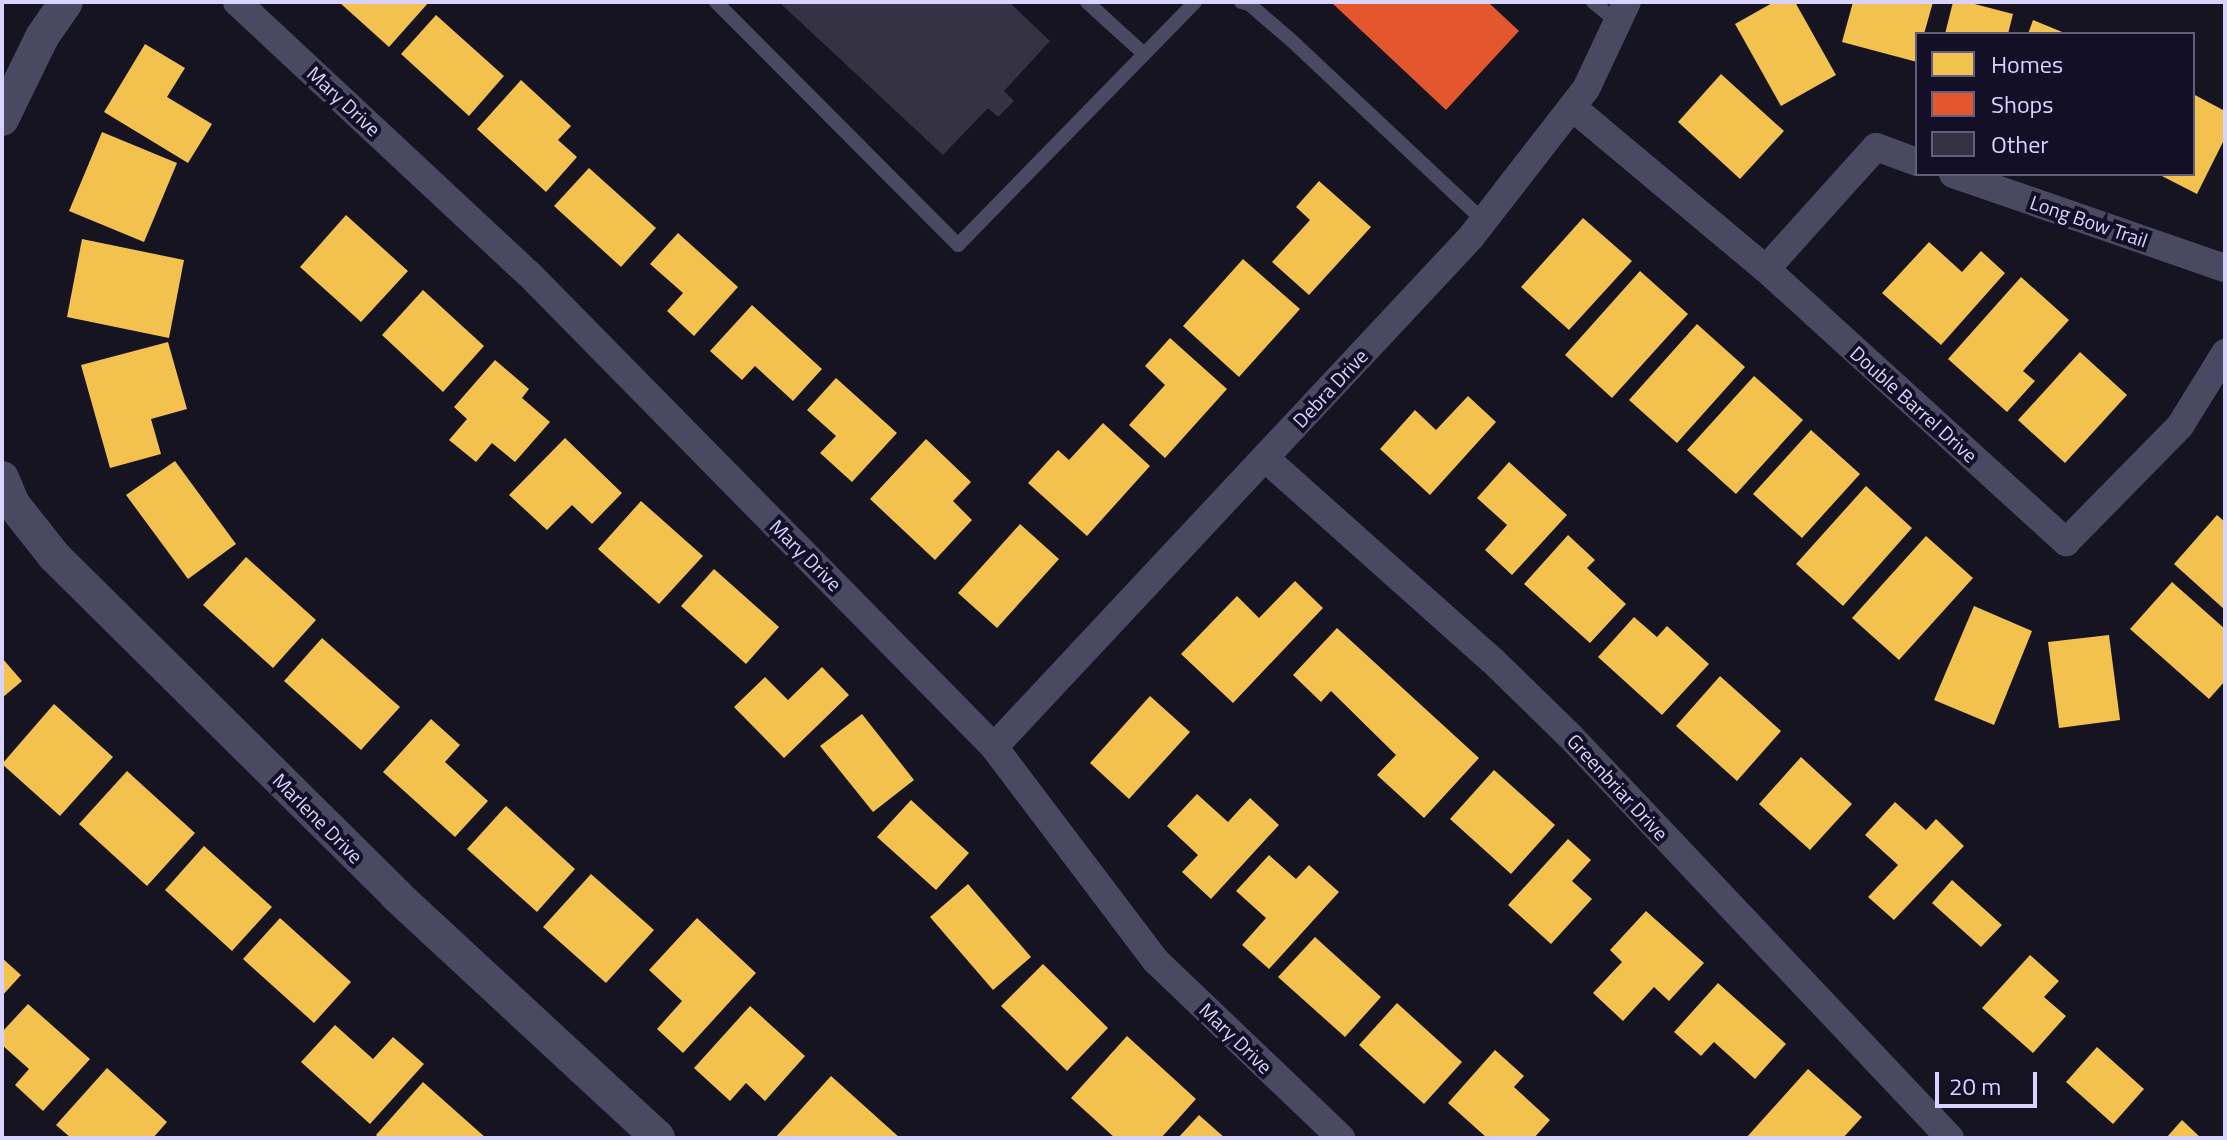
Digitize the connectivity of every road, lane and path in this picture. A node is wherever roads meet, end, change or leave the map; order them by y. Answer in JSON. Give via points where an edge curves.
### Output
{"nodes":[{"id":1,"x":66,"y":2,"type":"edge"},
{"id":2,"x":237,"y":2,"type":"edge"},
{"id":3,"x":716,"y":2,"type":"edge"},
{"id":4,"x":1087,"y":2,"type":"edge"},
{"id":5,"x":1195,"y":2,"type":"edge"},
{"id":6,"x":1241,"y":2,"type":"edge"},
{"id":7,"x":1593,"y":2,"type":"edge"},
{"id":8,"x":1623,"y":12,"type":"edge"},
{"id":9,"x":1144,"y":54,"type":"junction"},
{"id":10,"x":1572,"y":107,"type":"junction"},
{"id":11,"x":4,"y":108,"type":"edge"},
{"id":12,"x":1915,"y":161,"type":"edge"},
{"id":13,"x":1959,"y":176,"type":"edge"},
{"id":14,"x":1484,"y":221,"type":"junction"},
{"id":15,"x":2225,"y":268,"type":"edge"},
{"id":16,"x":1766,"y":269,"type":"junction"},
{"id":17,"x":2225,"y":353,"type":"edge"},
{"id":18,"x":1265,"y":458,"type":"junction"},
{"id":19,"x":2,"y":478,"type":"edge"},
{"id":20,"x":994,"y":747,"type":"junction"},
{"id":21,"x":658,"y":1138,"type":"edge"},
{"id":22,"x":1341,"y":1138,"type":"edge"},
{"id":23,"x":1950,"y":1138,"type":"edge"}],
"edges":[{"from":1,"to":11,"type":"street"},
{"from":2,"to":20,"type":"street","name":"Mary Drive","via":[[529,274]]},
{"from":3,"to":9,"type":"lane","via":[[958,245]]},
{"from":4,"to":9,"type":"lane"},
{"from":5,"to":9,"type":"lane"},
{"from":6,"to":14,"type":"lane","via":[[1291,40]]},
{"from":7,"to":8,"type":"lane"},
{"from":8,"to":10,"type":"street","name":"Debra Drive"},
{"from":10,"to":14,"type":"street","name":"Debra Drive"},
{"from":10,"to":16,"type":"street","name":"Double Barrel Drive"},
{"from":12,"to":16,"type":"street","via":[[1876,147]]},
{"from":13,"to":15,"type":"street","name":"Long Bow Trail"},
{"from":14,"to":18,"type":"street","name":"Debra Drive"},
{"from":16,"to":17,"type":"street","name":"Double Barrel Drive","via":[[2066,542],[2180,426]]},
{"from":18,"to":20,"type":"street","name":"Debra Drive"},
{"from":18,"to":23,"type":"street","name":"Greenbriar Drive","via":[[1570,736]]},
{"from":19,"to":21,"type":"street","name":"Marlene Drive","via":[[13,504],[54,556],[396,895]]},
{"from":20,"to":22,"type":"street","name":"Mary Drive","via":[[1156,961]]}]}
